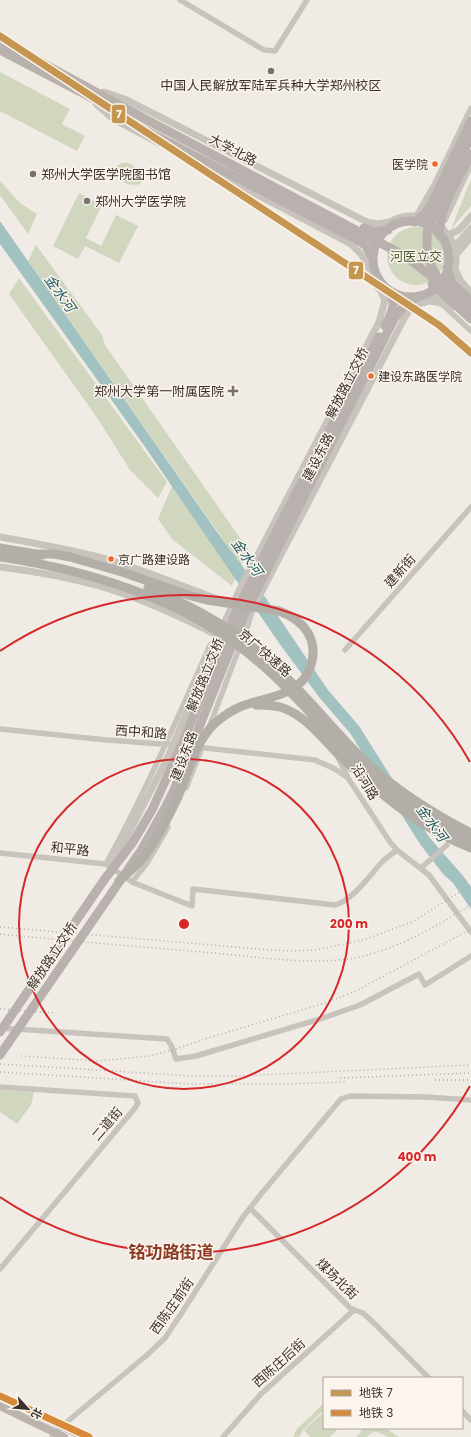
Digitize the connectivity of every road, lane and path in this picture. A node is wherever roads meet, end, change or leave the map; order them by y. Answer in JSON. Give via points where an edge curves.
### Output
{"nodes":[{"id":1,"x":180,"y":0,"type":"edge"},
{"id":2,"x":307,"y":0,"type":"edge"},
{"id":3,"x":0,"y":40,"type":"edge"},
{"id":4,"x":0,"y":50,"type":"edge"},
{"id":5,"x":60,"y":77,"type":"junction"},
{"id":6,"x":104,"y":92,"type":"junction"},
{"id":7,"x":96,"y":104,"type":"junction"},
{"id":8,"x":471,"y":108,"type":"edge"},
{"id":9,"x":471,"y":121,"type":"edge"},
{"id":10,"x":146,"y":122,"type":"junction"},
{"id":11,"x":471,"y":136,"type":"edge"},
{"id":12,"x":471,"y":154,"type":"edge"},
{"id":13,"x":471,"y":165,"type":"edge"},
{"id":14,"x":471,"y":216,"type":"edge"},
{"id":15,"x":415,"y":219,"type":"junction"},
{"id":16,"x":388,"y":226,"type":"junction"},
{"id":17,"x":471,"y":228,"type":"edge"},
{"id":18,"x":444,"y":233,"type":"junction"},
{"id":19,"x":471,"y":237,"type":"edge"},
{"id":20,"x":378,"y":241,"type":"junction"},
{"id":21,"x":452,"y":255,"type":"junction"},
{"id":22,"x":371,"y":261,"type":"junction"},
{"id":23,"x":451,"y":268,"type":"junction"},
{"id":24,"x":385,"y":290,"type":"junction"},
{"id":25,"x":447,"y":293,"type":"junction"},
{"id":26,"x":471,"y":293,"type":"edge"},
{"id":27,"x":422,"y":299,"type":"junction"},
{"id":28,"x":471,"y":301,"type":"edge"},
{"id":29,"x":471,"y":310,"type":"edge"},
{"id":30,"x":471,"y":319,"type":"edge"},
{"id":31,"x":471,"y":324,"type":"edge"},
{"id":32,"x":471,"y":331,"type":"edge"},
{"id":33,"x":471,"y":507,"type":"edge"},
{"id":34,"x":0,"y":537,"type":"edge"},
{"id":35,"x":0,"y":548,"type":"edge"},
{"id":36,"x":36,"y":554,"type":"junction"},
{"id":37,"x":0,"y":557,"type":"edge"},
{"id":38,"x":0,"y":567,"type":"edge"},
{"id":39,"x":233,"y":604,"type":"junction"},
{"id":40,"x":252,"y":611,"type":"junction"},
{"id":41,"x":218,"y":638,"type":"junction"},
{"id":42,"x":242,"y":642,"type":"junction"},
{"id":43,"x":345,"y":650,"type":"dead end"},
{"id":44,"x":238,"y":651,"type":"junction"},
{"id":45,"x":241,"y":706,"type":"junction"},
{"id":46,"x":0,"y":729,"type":"edge"},
{"id":47,"x":166,"y":745,"type":"junction"},
{"id":48,"x":202,"y":748,"type":"junction"},
{"id":49,"x":348,"y":778,"type":"junction"},
{"id":50,"x":471,"y":833,"type":"edge"},
{"id":51,"x":471,"y":841,"type":"edge"},
{"id":52,"x":447,"y":845,"type":"dead end"},
{"id":53,"x":471,"y":848,"type":"edge"},
{"id":54,"x":397,"y":850,"type":"junction"},
{"id":55,"x":0,"y":853,"type":"edge"},
{"id":56,"x":106,"y":864,"type":"junction"},
{"id":57,"x":421,"y":868,"type":"junction"},
{"id":58,"x":104,"y":880,"type":"junction"},
{"id":59,"x":119,"y":881,"type":"junction"},
{"id":60,"x":132,"y":882,"type":"junction"},
{"id":61,"x":471,"y":932,"type":"edge"},
{"id":62,"x":471,"y":956,"type":"edge"},
{"id":63,"x":0,"y":1028,"type":"edge"},
{"id":64,"x":0,"y":1032,"type":"edge"},
{"id":65,"x":0,"y":1056,"type":"edge"},
{"id":66,"x":0,"y":1087,"type":"edge"},
{"id":67,"x":471,"y":1100,"type":"edge"},
{"id":68,"x":250,"y":1208,"type":"junction"},
{"id":69,"x":0,"y":1269,"type":"edge"},
{"id":70,"x":354,"y":1310,"type":"junction"},
{"id":71,"x":428,"y":1377,"type":"edge"},
{"id":72,"x":0,"y":1396,"type":"edge"},
{"id":73,"x":0,"y":1406,"type":"edge"},
{"id":74,"x":463,"y":1412,"type":"edge"},
{"id":75,"x":471,"y":1420,"type":"edge"},
{"id":76,"x":62,"y":1426,"type":"junction"},
{"id":77,"x":54,"y":1435,"type":"edge"},
{"id":78,"x":64,"y":1437,"type":"edge"},
{"id":79,"x":84,"y":1437,"type":"edge"},
{"id":80,"x":223,"y":1437,"type":"edge"}],
"edges":[{"from":1,"to":2,"type":"street","via":[[264,50],[275,51]]},
{"from":3,"to":5,"type":"main road","name":"大学北路"},
{"from":4,"to":5,"type":"main road","name":"大学北路"},
{"from":5,"to":6,"type":"main road"},
{"from":5,"to":7,"type":"main road"},
{"from":5,"to":10,"type":"main road","name":"大学北路"},
{"from":6,"to":16,"type":"street","via":[[127,100],[367,222]]},
{"from":6,"to":16,"type":"main road","via":[[371,231],[376,232]]},
{"from":7,"to":22,"type":"street","via":[[112,119],[351,244]]},
{"from":7,"to":22,"type":"main road","via":[[361,242],[366,246]]},
{"from":8,"to":15,"type":"street"},
{"from":9,"to":15,"type":"main road","via":[[432,202],[425,214]]},
{"from":10,"to":20,"type":"main road","name":"大学北路"},
{"from":10,"to":25,"type":"main road","name":"大学北路","via":[[391,255]]},
{"from":11,"to":25,"type":"main road","via":[[428,227],[426,239],[431,267]]},
{"from":12,"to":18,"type":"main road","via":[[444,207],[439,224]]},
{"from":13,"to":18,"type":"street","via":[[447,216]]},
{"from":14,"to":18,"type":"street","via":[[459,230]]},
{"from":15,"to":16,"type":"main road"},
{"from":15,"to":18,"type":"main road"},
{"from":16,"to":20,"type":"main road"},
{"from":16,"to":22,"type":"street","via":[[380,230],[373,240],[369,252]]},
{"from":17,"to":21,"type":"street"},
{"from":18,"to":21,"type":"main road","via":[[444,243]]},
{"from":19,"to":21,"type":"street"},
{"from":20,"to":22,"type":"main road"},
{"from":20,"to":25,"type":"main road","name":"大学北路","via":[[406,256]]},
{"from":21,"to":23,"type":"main road"},
{"from":22,"to":24,"type":"main road"},
{"from":23,"to":26,"type":"street"},
{"from":23,"to":27,"type":"main road","name":"解放路立交桥","via":[[437,286]]},
{"from":23,"to":28,"type":"main road","via":[[452,283]]},
{"from":24,"to":27,"type":"main road"},
{"from":24,"to":39,"type":"street","name":"建设东路","via":[[379,322]]},
{"from":24,"to":58,"type":"main road","name":"解放路立交桥","via":[[392,296],[394,305],[387,322],[236,612],[155,804],[132,842]]},
{"from":25,"to":29,"type":"main road"},
{"from":25,"to":30,"type":"main road"},
{"from":27,"to":31,"type":"street","via":[[432,296],[442,299]]},
{"from":27,"to":32,"type":"street","via":[[443,305]]},
{"from":27,"to":40,"type":"street","name":"建设东路","via":[[406,315]]},
{"from":27,"to":59,"type":"main road","name":"解放路立交桥","via":[[405,304],[394,319],[244,615],[174,790],[142,849]]},
{"from":33,"to":43,"type":"street","name":"建新街"},
{"from":34,"to":39,"type":"street","via":[[101,558]]},
{"from":35,"to":36,"type":"highway","name":"京广快速路"},
{"from":36,"to":45,"type":"highway","via":[[70,557],[191,596],[279,612],[296,619],[306,630],[313,648],[314,656],[308,674],[294,689]]},
{"from":36,"to":50,"type":"highway","name":"京广快速路","via":[[92,568],[132,582],[184,603],[213,619],[267,659],[376,771],[413,800]]},
{"from":37,"to":51,"type":"highway","name":"京广快速路","via":[[74,571],[115,584],[174,607],[209,626],[262,665],[371,777],[408,806]]},
{"from":38,"to":41,"type":"street","via":[[101,586],[157,607]]},
{"from":39,"to":40,"type":"street"},
{"from":39,"to":41,"type":"street","name":"建设东路"},
{"from":40,"to":42,"type":"street","name":"建设东路"},
{"from":41,"to":44,"type":"street"},
{"from":41,"to":47,"type":"street","name":"建设东路","via":[[210,645]]},
{"from":41,"to":58,"type":"street","name":"建设东路","via":[[168,757]]},
{"from":42,"to":44,"type":"street","name":"建设东路"},
{"from":42,"to":49,"type":"street","name":"沿河路","via":[[310,709]]},
{"from":44,"to":48,"type":"street","name":"建设东路"},
{"from":45,"to":53,"type":"highway","via":[[276,706],[296,715],[315,730],[346,763],[403,811],[424,826]]},
{"from":45,"to":59,"type":"highway","via":[[220,719],[206,734],[160,832],[142,859]]},
{"from":46,"to":47,"type":"street","name":"西中和路"},
{"from":47,"to":48,"type":"street","name":"西中和路"},
{"from":47,"to":56,"type":"street","name":"建设东路"},
{"from":48,"to":49,"type":"street","name":"西中和路","via":[[315,760]]},
{"from":48,"to":60,"type":"street","name":"建设东路","via":[[164,835]]},
{"from":49,"to":54,"type":"street","name":"沿河路"},
{"from":52,"to":57,"type":"street"},
{"from":54,"to":57,"type":"street","name":"沿河路"},
{"from":54,"to":60,"type":"street","name":"和平路","via":[[351,896],[335,905],[193,889],[192,906]]},
{"from":55,"to":56,"type":"street","name":"和平路"},
{"from":56,"to":60,"type":"street","name":"和平路"},
{"from":57,"to":61,"type":"street","name":"沿河路"},
{"from":58,"to":64,"type":"main road","name":"解放路立交桥"},
{"from":59,"to":65,"type":"main road","name":"解放路立交桥"},
{"from":62,"to":63,"type":"street","via":[[425,985],[419,974],[360,1005],[196,1056],[176,1059],[166,1039]]},
{"from":66,"to":69,"type":"street","name":"二道街","via":[[135,1096],[138,1103]]},
{"from":67,"to":68,"type":"street","name":"西陈庄前街","via":[[345,1097]]},
{"from":68,"to":70,"type":"street","name":"煤场北街"},
{"from":68,"to":76,"type":"street","name":"西陈庄前街","via":[[165,1338]]},
{"from":70,"to":71,"type":"street","name":"煤场北街","via":[[363,1313]]},
{"from":70,"to":80,"type":"street","name":"西陈庄后街","via":[[261,1394]]},
{"from":72,"to":76,"type":"main road"},
{"from":73,"to":77,"type":"main road"},
{"from":74,"to":75,"type":"street"},
{"from":76,"to":77,"type":"street","name":"西陈庄前街"},
{"from":76,"to":79,"type":"main road"},
{"from":77,"to":78,"type":"main road"}]}
